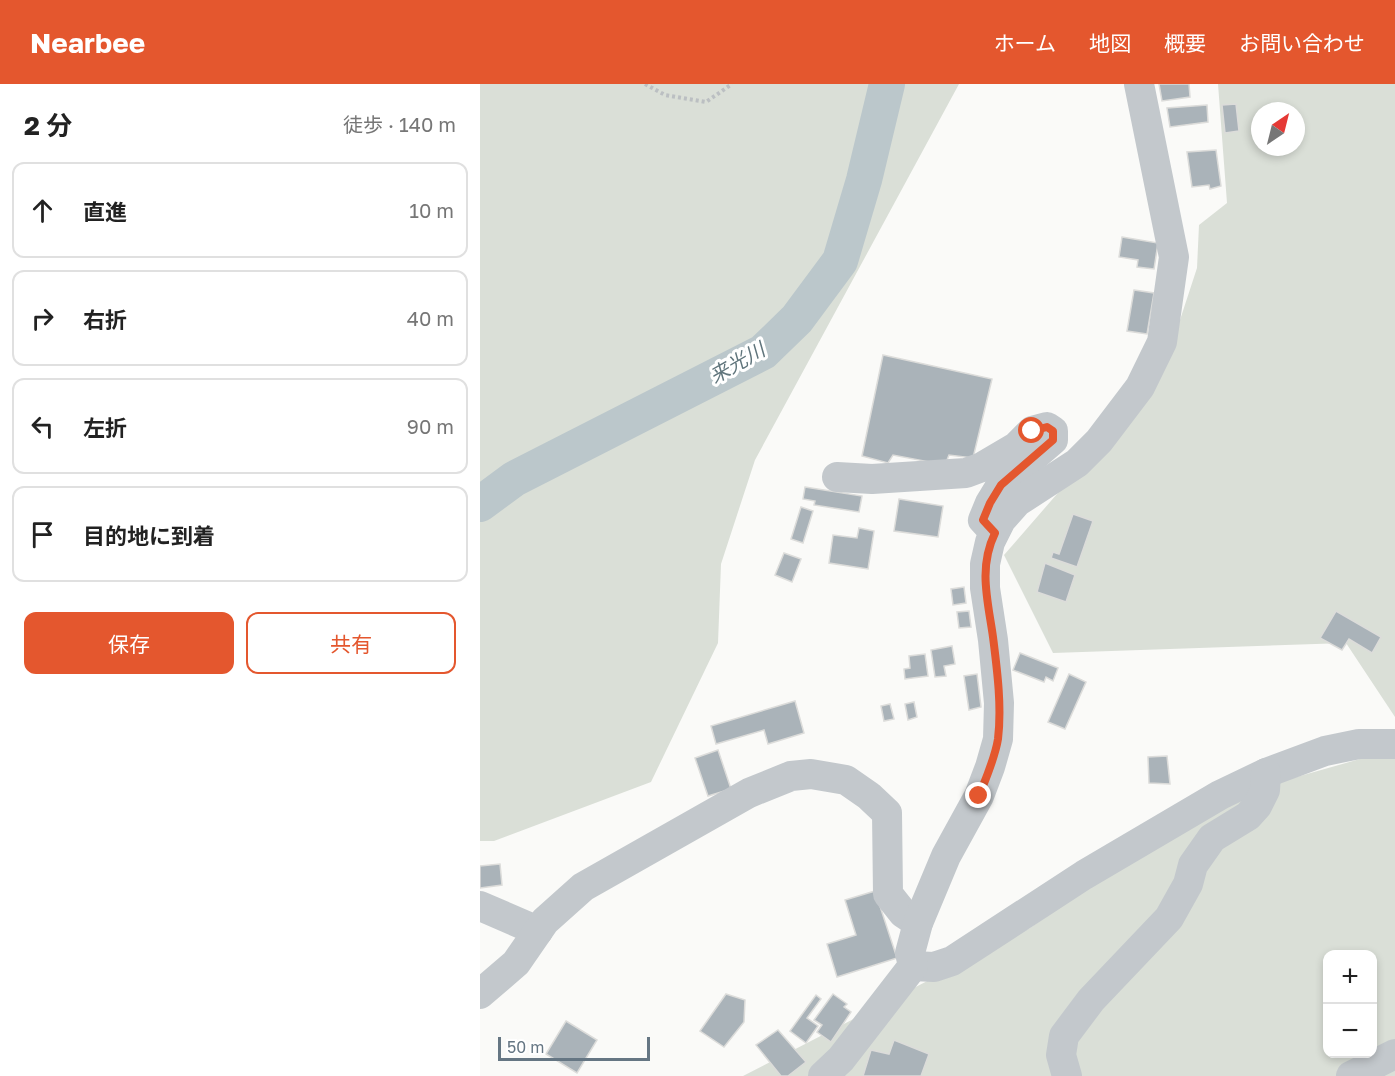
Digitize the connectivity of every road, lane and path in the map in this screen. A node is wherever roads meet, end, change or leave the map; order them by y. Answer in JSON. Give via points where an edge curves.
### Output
{"nodes":[{"id":1,"x":645,"y":84,"type":"edge"},
{"id":2,"x":732,"y":84,"type":"edge"},
{"id":3,"x":1139,"y":84,"type":"edge"},
{"id":4,"x":837,"y":477,"type":"dead end"},
{"id":5,"x":995,"y":533,"type":"junction"},
{"id":6,"x":1395,"y":744,"type":"edge"},
{"id":7,"x":1266,"y":773,"type":"junction"},
{"id":8,"x":480,"y":906,"type":"edge"},
{"id":9,"x":918,"y":923,"type":"junction"},
{"id":10,"x":538,"y":931,"type":"junction"},
{"id":11,"x":913,"y":966,"type":"junction"},
{"id":12,"x":480,"y":994,"type":"edge"},
{"id":13,"x":1395,"y":1054,"type":"edge"},
{"id":14,"x":823,"y":1076,"type":"edge"},
{"id":15,"x":1067,"y":1076,"type":"edge"},
{"id":16,"x":1351,"y":1076,"type":"edge"}],
"edges":[{"from":1,"to":2,"type":"path","via":[[665,95],[706,102]]},
{"from":3,"to":5,"type":"street","via":[[1174,257],[1162,342],[1140,387],[1099,441],[1077,464],[1017,502]]},
{"from":4,"to":5,"type":"street","via":[[872,479],[966,473],[1016,447],[1032,431],[1047,427],[1053,431],[1053,440],[1001,485],[990,503],[983,520]]},
{"from":5,"to":9,"type":"street","via":[[985,564],[985,588],[999,703],[998,739],[979,796],[946,856]]},
{"from":6,"to":7,"type":"street","via":[[1359,744],[1325,751]]},
{"from":7,"to":11,"type":"street","via":[[1084,875],[952,961],[934,967]]},
{"from":7,"to":15,"type":"street","via":[[1265,790],[1257,807],[1212,838],[1194,865],[1169,918],[1091,1000],[1064,1036],[1061,1055]]},
{"from":8,"to":10,"type":"street"},
{"from":9,"to":10,"type":"street","via":[[903,913],[888,894],[887,813],[846,780],[811,774],[791,776],[749,793],[593,881]]},
{"from":9,"to":11,"type":"street","via":[[910,953]]},
{"from":10,"to":12,"type":"street","via":[[516,963]]},
{"from":11,"to":14,"type":"street","via":[[841,1059]]},
{"from":13,"to":16,"type":"street"}]}
